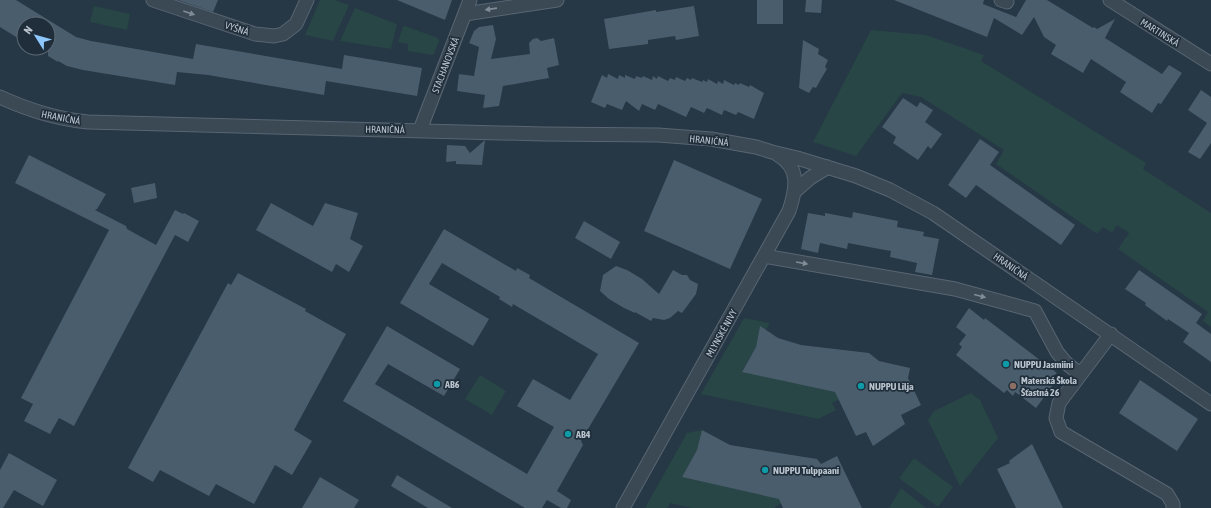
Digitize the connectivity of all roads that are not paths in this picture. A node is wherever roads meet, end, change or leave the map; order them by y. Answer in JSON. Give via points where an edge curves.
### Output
{"nodes":[{"id":1,"x":153,"y":0,"type":"edge"},
{"id":2,"x":307,"y":0,"type":"edge"},
{"id":3,"x":470,"y":0,"type":"edge"},
{"id":4,"x":557,"y":0,"type":"edge"},
{"id":5,"x":1110,"y":0,"type":"edge"},
{"id":6,"x":465,"y":14,"type":"junction"},
{"id":7,"x":1211,"y":64,"type":"edge"},
{"id":8,"x":0,"y":97,"type":"edge"},
{"id":9,"x":420,"y":130,"type":"junction"},
{"id":10,"x":772,"y":152,"type":"junction"},
{"id":11,"x":828,"y":167,"type":"junction"},
{"id":12,"x":794,"y":192,"type":"junction"},
{"id":13,"x":764,"y":256,"type":"junction"},
{"id":14,"x":1111,"y":334,"type":"junction"},
{"id":15,"x":1080,"y":374,"type":"junction"},
{"id":16,"x":1211,"y":404,"type":"edge"},
{"id":17,"x":623,"y":508,"type":"edge"},
{"id":18,"x":1174,"y":508,"type":"edge"}],
"edges":[{"from":1,"to":2,"type":"street","name":"VYŠNÁ","one_way":true,"via":[[255,34],[274,36],[283,34],[296,24]]},
{"from":3,"to":6,"type":"street","name":"STACHANOVSKÁ"},
{"from":4,"to":6,"type":"street","one_way":true},
{"from":5,"to":7,"type":"street","name":"MARTINSKÁ"},
{"from":6,"to":9,"type":"street","name":"STACHANOVSKÁ"},
{"from":8,"to":9,"type":"street","name":"HRANIČNÁ","via":[[42,113],[88,122]]},
{"from":9,"to":10,"type":"street","name":"HRANIČNÁ","via":[[658,135],[724,141]]},
{"from":10,"to":11,"type":"street","name":"HRANIČNÁ"},
{"from":10,"to":12,"type":"street","name":"HRANIČNÁ","via":[[789,163],[795,179]]},
{"from":11,"to":12,"type":"street"},
{"from":11,"to":14,"type":"street","name":"HRANIČNÁ","via":[[890,190],[933,213]]},
{"from":12,"to":13,"type":"street","name":"MLYNSKÉ NIVY","via":[[789,211]]},
{"from":13,"to":15,"type":"street","one_way":true,"via":[[955,289],[1035,311],[1056,352]]},
{"from":13,"to":17,"type":"street","name":"MLYNSKÉ NIVY"},
{"from":14,"to":15,"type":"street"},
{"from":14,"to":16,"type":"street","name":"HRANIČNÁ"},
{"from":15,"to":18,"type":"street","via":[[1059,403],[1056,418],[1061,432],[1167,494]]}]}
